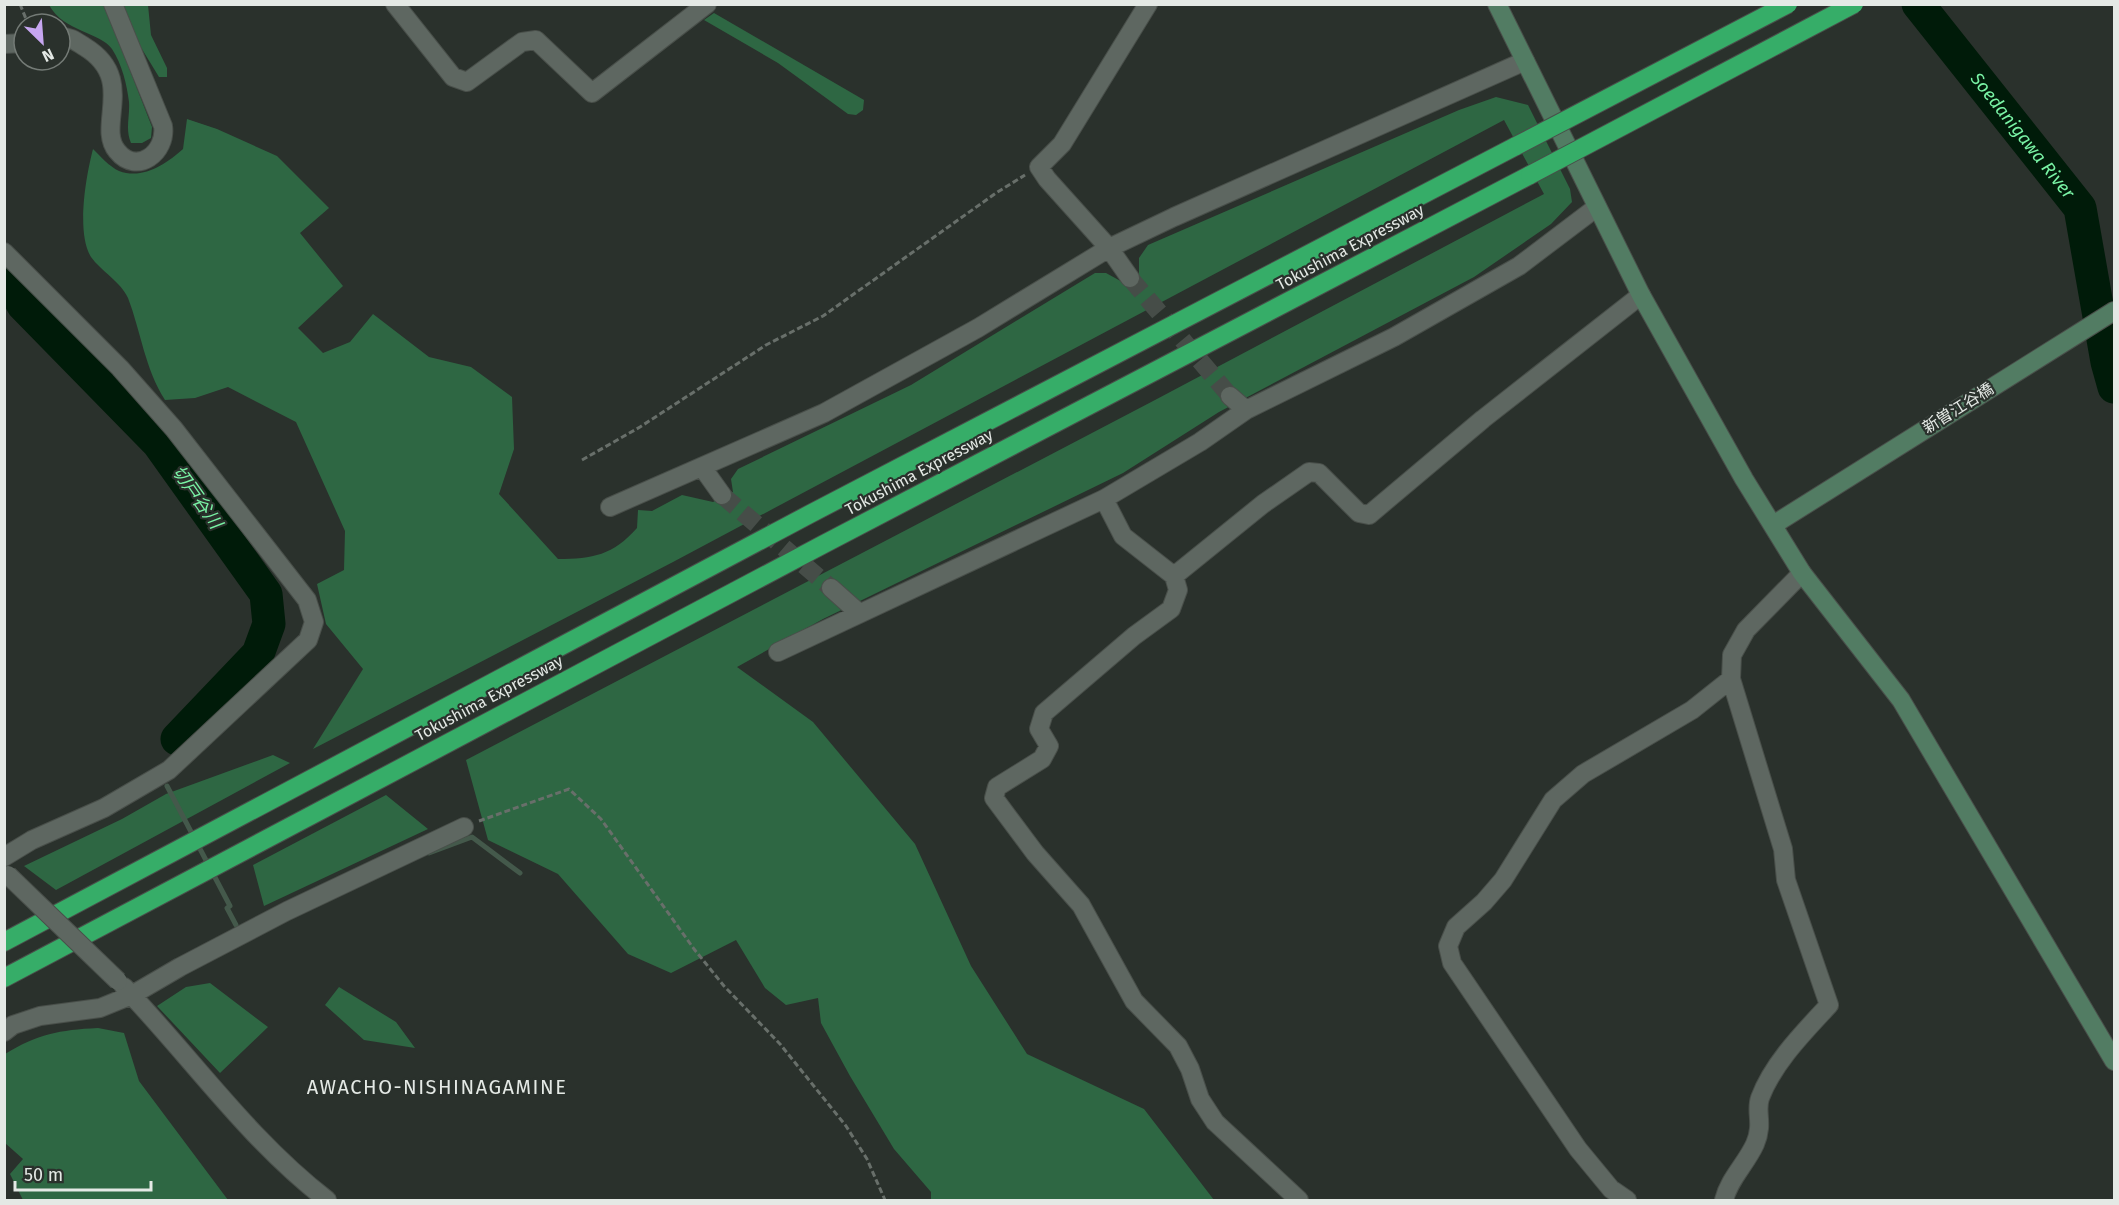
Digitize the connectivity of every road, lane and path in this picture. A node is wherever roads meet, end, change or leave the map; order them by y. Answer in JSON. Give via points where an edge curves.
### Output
{"nodes":[{"id":1,"x":112,"y":4,"type":"edge"},
{"id":2,"x":395,"y":4,"type":"edge"},
{"id":3,"x":1148,"y":4,"type":"edge"},
{"id":4,"x":1497,"y":4,"type":"edge"},
{"id":5,"x":1788,"y":4,"type":"edge"},
{"id":6,"x":1854,"y":4,"type":"edge"},
{"id":7,"x":704,"y":5,"type":"edge"},
{"id":8,"x":72,"y":39,"type":"edge"},
{"id":9,"x":1525,"y":61,"type":"junction"},
{"id":10,"x":1039,"y":167,"type":"junction"},
{"id":11,"x":1597,"y":207,"type":"junction"},
{"id":12,"x":1109,"y":248,"type":"junction"},
{"id":13,"x":4,"y":252,"type":"edge"},
{"id":14,"x":1130,"y":278,"type":"tunnel mouth"},
{"id":15,"x":1641,"y":295,"type":"junction"},
{"id":16,"x":2115,"y":311,"type":"edge"},
{"id":17,"x":1230,"y":396,"type":"tunnel mouth"},
{"id":18,"x":1246,"y":410,"type":"junction"},
{"id":19,"x":582,"y":460,"type":"dead end"},
{"id":20,"x":702,"y":467,"type":"junction"},
{"id":21,"x":722,"y":495,"type":"tunnel mouth"},
{"id":22,"x":1104,"y":499,"type":"junction"},
{"id":23,"x":610,"y":507,"type":"dead end"},
{"id":24,"x":1773,"y":525,"type":"junction"},
{"id":25,"x":1802,"y":573,"type":"junction"},
{"id":26,"x":1174,"y":576,"type":"junction"},
{"id":27,"x":831,"y":588,"type":"tunnel mouth"},
{"id":28,"x":859,"y":613,"type":"junction"},
{"id":29,"x":778,"y":652,"type":"dead end"},
{"id":30,"x":1731,"y":679,"type":"junction"},
{"id":31,"x":464,"y":827,"type":"joint"},
{"id":32,"x":4,"y":857,"type":"edge"},
{"id":33,"x":6,"y":874,"type":"edge"},
{"id":34,"x":4,"y":942,"type":"edge"},
{"id":35,"x":4,"y":978,"type":"edge"},
{"id":36,"x":132,"y":995,"type":"junction"},
{"id":37,"x":4,"y":1032,"type":"edge"},
{"id":38,"x":2115,"y":1061,"type":"edge"},
{"id":39,"x":327,"y":1200,"type":"edge"},
{"id":40,"x":885,"y":1200,"type":"edge"},
{"id":41,"x":1299,"y":1200,"type":"edge"},
{"id":42,"x":1627,"y":1200,"type":"edge"},
{"id":43,"x":1724,"y":1200,"type":"edge"}],
"edges":[{"from":1,"to":8,"type":"street","via":[[164,126],[163,142],[147,160],[131,160],[116,150],[111,134],[114,104],[108,70],[94,53]]},
{"from":2,"to":7,"type":"street","via":[[453,77],[467,82],[522,42],[536,40],[592,93]]},
{"from":3,"to":10,"type":"street","via":[[1062,144]]},
{"from":4,"to":9,"type":"street"},
{"from":5,"to":34,"type":"highway","name":"Tokushima Expressway","bridge":true,"via":[[810,514]]},
{"from":6,"to":35,"type":"highway","name":"Tokushima Expressway","bridge":true},
{"from":9,"to":11,"type":"street"},
{"from":9,"to":12,"type":"street"},
{"from":10,"to":12,"type":"street"},
{"from":10,"to":19,"type":"path","via":[[996,193],[823,316],[766,345]]},
{"from":11,"to":15,"type":"street"},
{"from":11,"to":18,"type":"street","via":[[1498,278],[1394,337]]},
{"from":12,"to":14,"type":"street"},
{"from":12,"to":20,"type":"street","via":[[978,328],[834,407]]},
{"from":13,"to":32,"type":"street","via":[[120,368],[174,429],[307,600],[314,622],[308,640],[169,770],[104,808]]},
{"from":15,"to":24,"type":"street","via":[[1687,382]]},
{"from":15,"to":26,"type":"street","via":[[1369,515],[1359,513],[1319,473],[1309,472]]},
{"from":16,"to":24,"type":"street","name":"新曽江谷橋"},
{"from":17,"to":18,"type":"street"},
{"from":18,"to":22,"type":"street"},
{"from":20,"to":21,"type":"street"},
{"from":20,"to":23,"type":"street"},
{"from":22,"to":26,"type":"street","via":[[1122,536]]},
{"from":22,"to":28,"type":"street"},
{"from":24,"to":25,"type":"street"},
{"from":25,"to":30,"type":"street","via":[[1746,630],[1732,655]]},
{"from":25,"to":38,"type":"street","via":[[1901,700]]},
{"from":26,"to":41,"type":"street","via":[[1178,590],[1171,609],[1044,713],[1039,729],[1048,746],[1042,759],[997,787],[994,798],[1081,905],[1134,1000],[1178,1046],[1200,1099],[1215,1122]]},
{"from":27,"to":28,"type":"street"},
{"from":28,"to":29,"type":"street"},
{"from":30,"to":42,"type":"street","via":[[1692,710],[1565,788],[1553,800],[1503,880],[1456,927],[1448,946],[1452,963],[1578,1149],[1611,1189]]},
{"from":30,"to":43,"type":"street","via":[[1784,849],[1786,880],[1829,1005],[1782,1060],[1759,1100],[1761,1128],[1727,1187]]},
{"from":31,"to":36,"type":"street","via":[[287,911]]},
{"from":31,"to":40,"type":"path","via":[[569,789],[601,819],[694,949],[780,1044],[846,1126],[867,1159]]},
{"from":33,"to":36,"type":"street","bridge":true},
{"from":36,"to":37,"type":"street","via":[[100,1008],[40,1016]]},
{"from":36,"to":39,"type":"street","via":[[251,1132]]}]}
